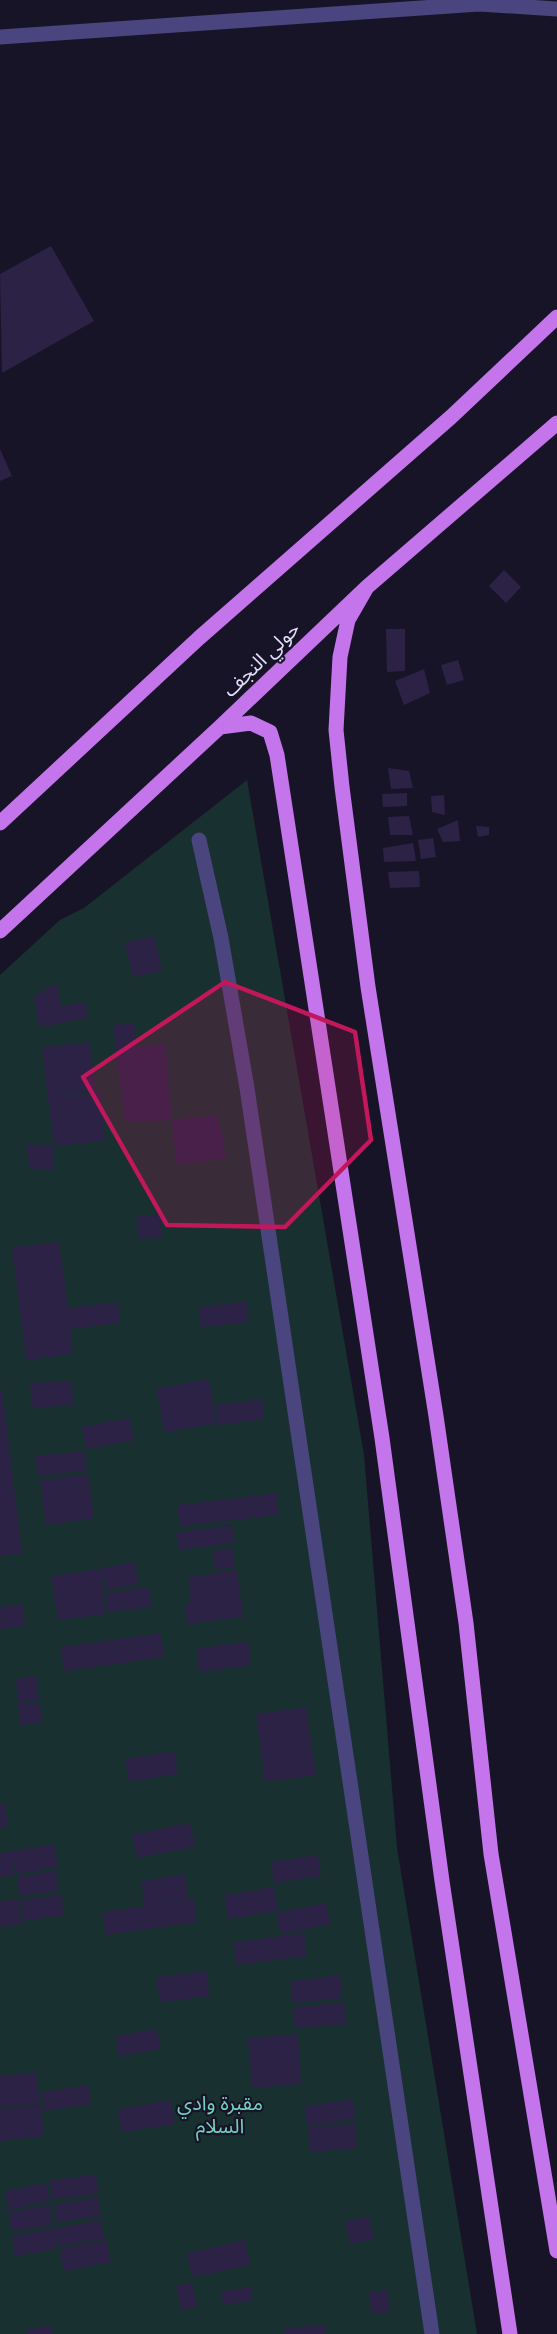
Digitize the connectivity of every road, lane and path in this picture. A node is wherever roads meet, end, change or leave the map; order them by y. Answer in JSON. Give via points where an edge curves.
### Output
{"nodes":[{"id":1,"x":557,"y":9,"type":"edge"},
{"id":2,"x":0,"y":37,"type":"edge"},
{"id":3,"x":557,"y":317,"type":"edge"},
{"id":4,"x":557,"y":423,"type":"edge"},
{"id":5,"x":367,"y":587,"type":"junction"},
{"id":6,"x":220,"y":727,"type":"junction"},
{"id":7,"x":0,"y":823,"type":"edge"},
{"id":8,"x":199,"y":840,"type":"dead end"},
{"id":9,"x":0,"y":931,"type":"edge"},
{"id":10,"x":557,"y":2251,"type":"edge"},
{"id":11,"x":432,"y":2334,"type":"edge"},
{"id":12,"x":510,"y":2334,"type":"edge"}],
"edges":[{"from":1,"to":2,"type":"street","via":[[479,4]]},
{"from":3,"to":7,"type":"main road","via":[[451,417],[199,638]]},
{"from":4,"to":5,"type":"main road","name":"حولي النجف"},
{"from":5,"to":6,"type":"main road","name":"حولي النجف"},
{"from":5,"to":10,"type":"main road","via":[[348,620],[340,657],[336,730],[342,787],[368,987],[466,1623],[491,1854]]},
{"from":6,"to":9,"type":"main road","name":"حولي النجف"},
{"from":6,"to":12,"type":"main road","via":[[251,723],[270,732],[277,755],[382,1438],[443,1893]]},
{"from":8,"to":11,"type":"street","via":[[248,1088]]}]}
